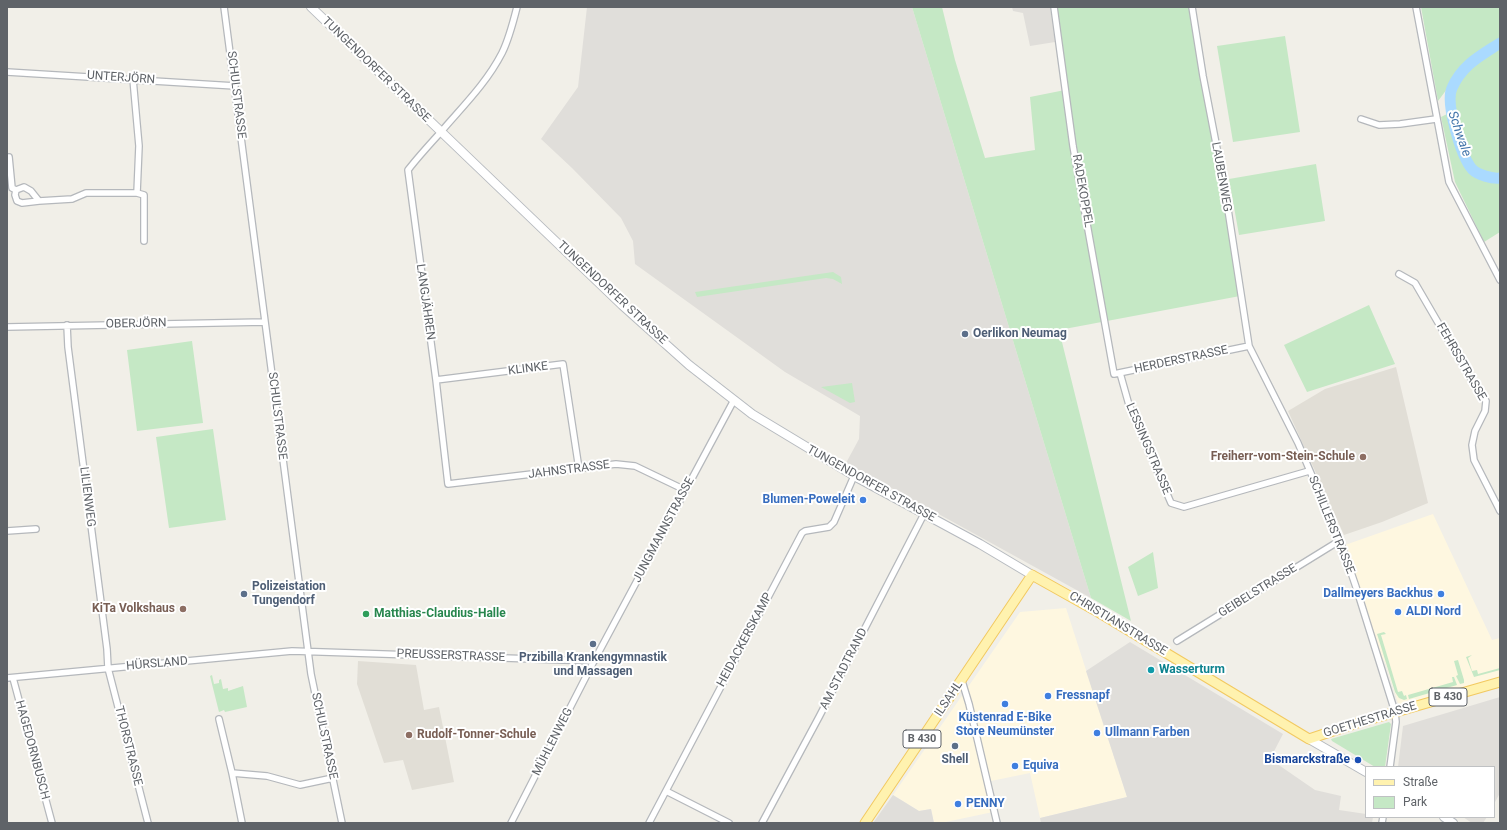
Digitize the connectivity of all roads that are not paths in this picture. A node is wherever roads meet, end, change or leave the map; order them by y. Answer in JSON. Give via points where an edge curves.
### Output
{"nodes":[{"id":1,"x":224,"y":7,"type":"edge"},
{"id":2,"x":311,"y":7,"type":"edge"},
{"id":3,"x":517,"y":7,"type":"edge"},
{"id":4,"x":1054,"y":7,"type":"edge"},
{"id":5,"x":1192,"y":7,"type":"edge"},
{"id":6,"x":1416,"y":7,"type":"edge"},
{"id":7,"x":7,"y":72,"type":"edge"},
{"id":8,"x":133,"y":79,"type":"junction"},
{"id":9,"x":235,"y":86,"type":"junction"},
{"id":10,"x":1361,"y":119,"type":"dead end"},
{"id":11,"x":1436,"y":119,"type":"junction"},
{"id":12,"x":441,"y":131,"type":"junction"},
{"id":13,"x":9,"y":157,"type":"dead end"},
{"id":14,"x":16,"y":190,"type":"junction"},
{"id":15,"x":137,"y":193,"type":"junction"},
{"id":16,"x":39,"y":201,"type":"junction"},
{"id":17,"x":144,"y":240,"type":"dead end"},
{"id":18,"x":1399,"y":274,"type":"dead end"},
{"id":19,"x":1500,"y":280,"type":"edge"},
{"id":20,"x":265,"y":322,"type":"junction"},
{"id":21,"x":67,"y":325,"type":"junction"},
{"id":22,"x":7,"y":326,"type":"edge"},
{"id":23,"x":1249,"y":346,"type":"junction"},
{"id":24,"x":1117,"y":374,"type":"junction"},
{"id":25,"x":436,"y":380,"type":"junction"},
{"id":26,"x":734,"y":400,"type":"junction"},
{"id":27,"x":579,"y":469,"type":"junction"},
{"id":28,"x":1309,"y":470,"type":"junction"},
{"id":29,"x":854,"y":476,"type":"junction"},
{"id":30,"x":448,"y":484,"type":"joint"},
{"id":31,"x":685,"y":490,"type":"junction"},
{"id":32,"x":1498,"y":504,"type":"edge"},
{"id":33,"x":1500,"y":511,"type":"edge"},
{"id":34,"x":924,"y":514,"type":"junction"},
{"id":35,"x":951,"y":528,"type":"joint"},
{"id":36,"x":36,"y":529,"type":"dead end"},
{"id":37,"x":7,"y":531,"type":"edge"},
{"id":38,"x":1339,"y":541,"type":"junction"},
{"id":39,"x":1032,"y":575,"type":"junction"},
{"id":40,"x":1177,"y":642,"type":"dead end"},
{"id":41,"x":308,"y":651,"type":"junction"},
{"id":42,"x":594,"y":661,"type":"junction"},
{"id":43,"x":108,"y":668,"type":"junction"},
{"id":44,"x":10,"y":678,"type":"edge"},
{"id":45,"x":962,"y":681,"type":"junction"},
{"id":46,"x":1500,"y":682,"type":"edge"},
{"id":47,"x":1395,"y":712,"type":"junction"},
{"id":48,"x":219,"y":719,"type":"dead end"},
{"id":49,"x":1309,"y":739,"type":"junction"},
{"id":50,"x":1390,"y":766,"type":"edge"},
{"id":51,"x":1365,"y":771,"type":"edge"},
{"id":52,"x":232,"y":773,"type":"junction"},
{"id":53,"x":333,"y":778,"type":"junction"},
{"id":54,"x":666,"y":791,"type":"junction"},
{"id":55,"x":52,"y":823,"type":"edge"},
{"id":56,"x":148,"y":823,"type":"edge"},
{"id":57,"x":242,"y":823,"type":"edge"},
{"id":58,"x":342,"y":823,"type":"edge"},
{"id":59,"x":511,"y":823,"type":"edge"},
{"id":60,"x":649,"y":823,"type":"edge"},
{"id":61,"x":729,"y":823,"type":"edge"},
{"id":62,"x":762,"y":823,"type":"edge"},
{"id":63,"x":865,"y":823,"type":"edge"},
{"id":64,"x":997,"y":823,"type":"edge"}],
"edges":[{"from":1,"to":9,"type":"street","name":"SCHULSTRASSE"},
{"from":2,"to":12,"type":"main road","name":"TUNGENDORFER STRASSE"},
{"from":3,"to":12,"type":"street","name":"LANGJÄHREN","via":[[502,53],[487,79]]},
{"from":4,"to":24,"type":"street","name":"RADEKOPPEL","via":[[1073,146]]},
{"from":5,"to":23,"type":"street","name":"LAUBENWEG","via":[[1202,76],[1225,190]]},
{"from":6,"to":11,"type":"street"},
{"from":7,"to":8,"type":"street","name":"UNTERJÖRN"},
{"from":8,"to":9,"type":"street","name":"UNTERJÖRN"},
{"from":8,"to":15,"type":"street","via":[[139,146]]},
{"from":9,"to":20,"type":"street","name":"SCHULSTRASSE"},
{"from":10,"to":11,"type":"street","via":[[1379,125]]},
{"from":11,"to":19,"type":"street","via":[[1449,182]]},
{"from":12,"to":25,"type":"street","name":"LANGJÄHREN","via":[[408,170]]},
{"from":12,"to":26,"type":"main road","name":"TUNGENDORFER STRASSE","via":[[622,305],[689,365]]},
{"from":13,"to":14,"type":"street","via":[[12,188]]},
{"from":14,"to":16,"type":"street","via":[[24,187]]},
{"from":14,"to":16,"type":"street","via":[[17,201]]},
{"from":15,"to":16,"type":"street","via":[[86,193],[72,199]]},
{"from":15,"to":17,"type":"street","via":[[144,195]]},
{"from":18,"to":32,"type":"street","name":"FEHRSSTRASSE","via":[[1415,283],[1486,401],[1485,411],[1472,445],[1474,460]]},
{"from":20,"to":21,"type":"street","name":"OBERJÖRN"},
{"from":20,"to":41,"type":"street","name":"SCHULSTRASSE"},
{"from":21,"to":22,"type":"street","name":"OBERJÖRN"},
{"from":21,"to":43,"type":"street","name":"LILIENWEG"},
{"from":23,"to":24,"type":"street","name":"HERDERSTRASSE"},
{"from":23,"to":28,"type":"street","name":"SCHILLERSTRASSE"},
{"from":24,"to":28,"type":"street","name":"LESSINGSTRASSE","via":[[1171,503],[1184,507]]},
{"from":25,"to":27,"type":"street","name":"KLINKE","via":[[563,364]]},
{"from":25,"to":30,"type":"street","name":"LANGJÄHREN"},
{"from":26,"to":29,"type":"main road","name":"TUNGENDORFER STRASSE","via":[[752,414]]},
{"from":26,"to":31,"type":"street","name":"JUNGMANNSTRASSE"},
{"from":27,"to":30,"type":"street","name":"JAHNSTRASSE"},
{"from":27,"to":31,"type":"street","name":"JAHNSTRASSE","via":[[616,464],[636,466]]},
{"from":28,"to":38,"type":"street","name":"SCHILLERSTRASSE"},
{"from":29,"to":34,"type":"main road","name":"TUNGENDORFER STRASSE"},
{"from":29,"to":54,"type":"street","name":"HEIDACKERSKAMP","via":[[834,522],[829,527],[802,533]]},
{"from":31,"to":42,"type":"street","name":"JUNGMANNSTRASSE"},
{"from":32,"to":33,"type":"street","name":"FEHRSSTRASSE"},
{"from":34,"to":35,"type":"main road","name":"TUNGENDORFER STRASSE"},
{"from":34,"to":62,"type":"street","name":"AM STADTRAND"},
{"from":35,"to":39,"type":"main road","name":"CHRISTIANSTRASSE"},
{"from":36,"to":37,"type":"street"},
{"from":38,"to":40,"type":"street","name":"GEIBELSTRASSE"},
{"from":38,"to":47,"type":"street","name":"SCHILLERSTRASSE"},
{"from":39,"to":45,"type":"main road","name":"ILSAHL","number":"B 430"},
{"from":39,"to":49,"type":"main road","name":"CHRISTIANSTRASSE"},
{"from":41,"to":42,"type":"street","name":"PREUSSERSTRASSE"},
{"from":41,"to":43,"type":"street","name":"HÜRSLAND"},
{"from":41,"to":53,"type":"street","name":"SCHULSTRASSE"},
{"from":42,"to":59,"type":"street","name":"MÜHLENWEG"},
{"from":43,"to":44,"type":"street","name":"HÜRSLAND"},
{"from":43,"to":56,"type":"street","name":"THORSTRASSE"},
{"from":44,"to":55,"type":"street","name":"HAGEDORNBUSCH"},
{"from":45,"to":63,"type":"main road","name":"ILSAHL","number":"B 430"},
{"from":45,"to":64,"type":"street"},
{"from":46,"to":47,"type":"main road","name":"GOETHESTRASSE","number":"B 430"},
{"from":47,"to":49,"type":"main road","name":"GOETHESTRASSE","number":"B 430"},
{"from":47,"to":50,"type":"street","name":"SCHILLERSTRASSE"},
{"from":48,"to":52,"type":"street"},
{"from":49,"to":51,"type":"main road","name":"CHRISTIANSTRASSE"},
{"from":52,"to":53,"type":"street","via":[[267,776],[300,785]]},
{"from":52,"to":57,"type":"street"},
{"from":53,"to":58,"type":"street","name":"SCHULSTRASSE"},
{"from":54,"to":60,"type":"street","name":"HEIDACKERSKAMP"},
{"from":54,"to":61,"type":"street"}]}
